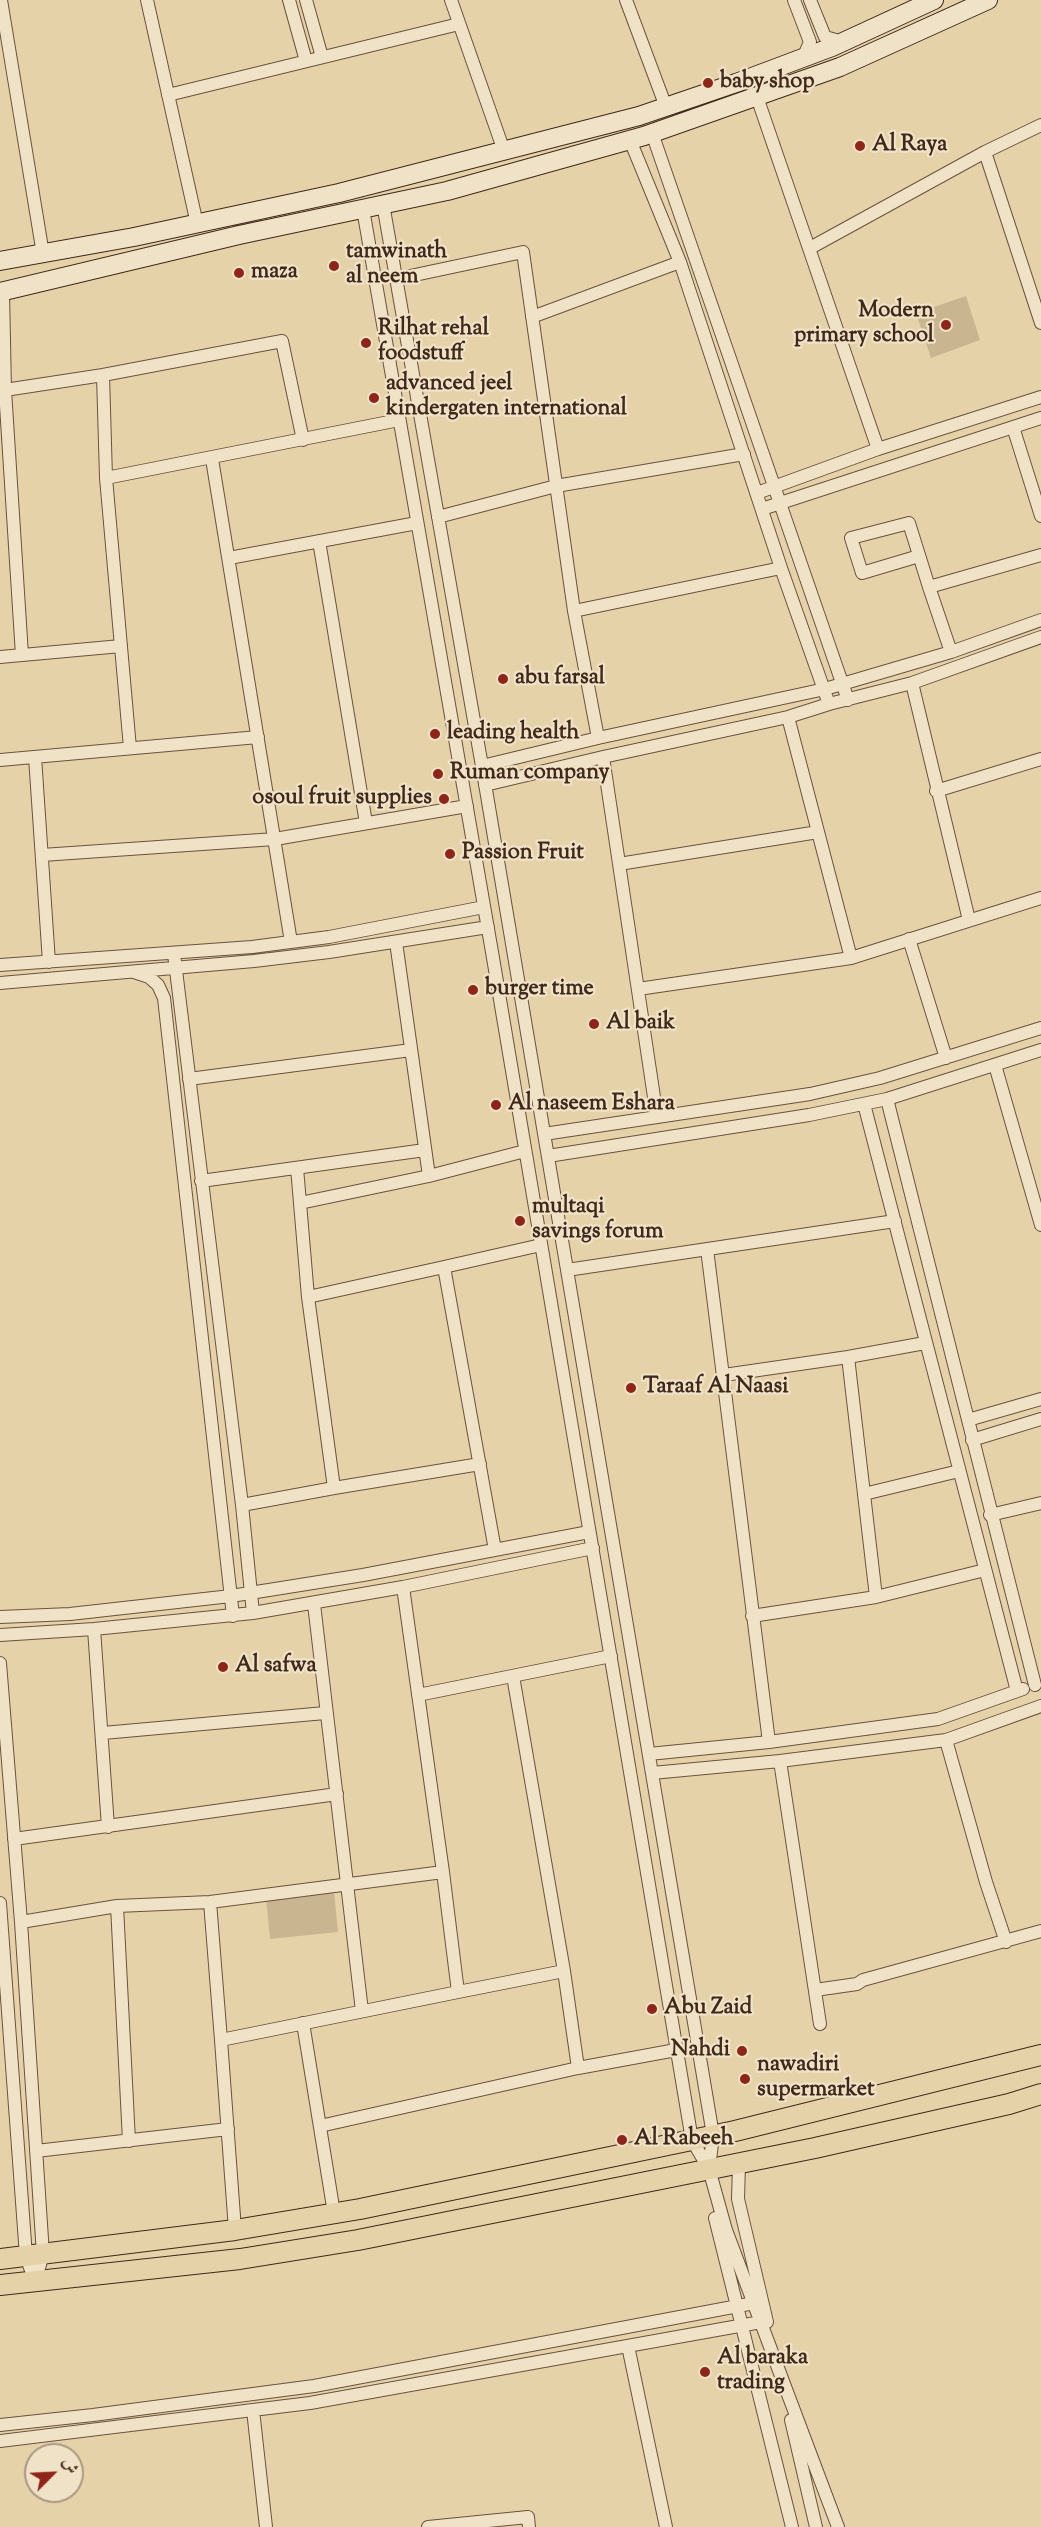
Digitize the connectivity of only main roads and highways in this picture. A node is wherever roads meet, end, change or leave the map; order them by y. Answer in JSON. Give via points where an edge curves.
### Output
{"nodes":[{"id":1,"x":934,"y":0,"type":"edge"},
{"id":2,"x":988,"y":0,"type":"edge"},
{"id":3,"x":0,"y":261,"type":"edge"},
{"id":4,"x":1,"y":292,"type":"edge"},
{"id":5,"x":1041,"y":2055,"type":"edge"},
{"id":6,"x":1041,"y":2094,"type":"edge"},
{"id":7,"x":0,"y":2259,"type":"edge"},
{"id":8,"x":0,"y":2285,"type":"edge"}],
"edges":[{"from":1,"to":3,"type":"main road","via":[[803,58],[666,107],[339,193]]},
{"from":2,"to":4,"type":"main road","via":[[840,67],[630,140],[447,191],[239,235]]},
{"from":5,"to":7,"type":"main road","via":[[546,2172],[235,2230]]},
{"from":6,"to":8,"type":"main road","via":[[739,2164],[358,2240],[240,2259]]}]}
